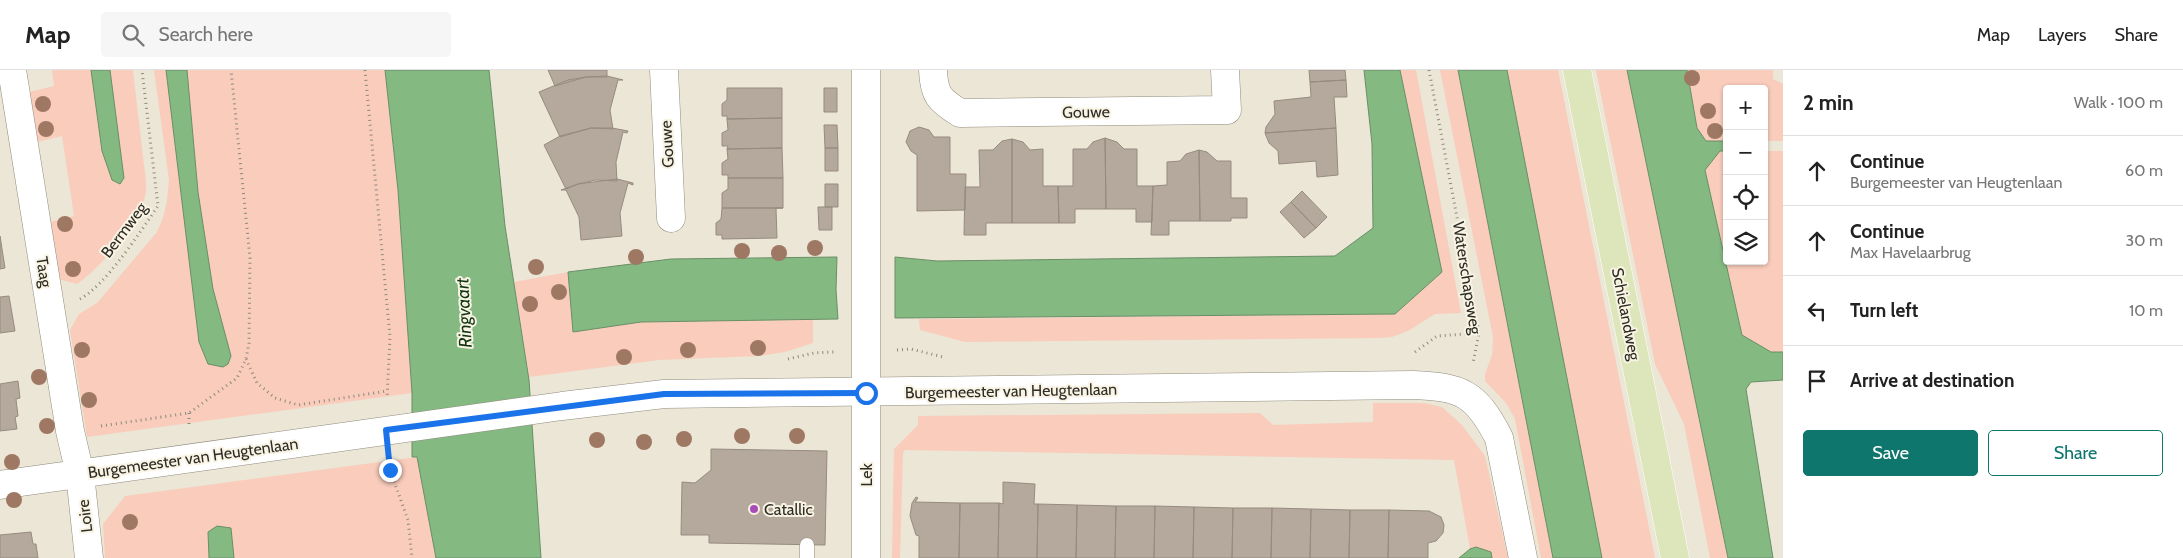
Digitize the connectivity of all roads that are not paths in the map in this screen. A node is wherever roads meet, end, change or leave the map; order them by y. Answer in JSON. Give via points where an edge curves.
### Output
{"nodes":[{"id":1,"x":12,"y":70,"type":"edge"},
{"id":2,"x":664,"y":70,"type":"edge"},
{"id":3,"x":866,"y":70,"type":"edge"},
{"id":4,"x":933,"y":70,"type":"edge"},
{"id":5,"x":1225,"y":70,"type":"edge"},
{"id":6,"x":1577,"y":70,"type":"edge"},
{"id":7,"x":671,"y":218,"type":"dead end"},
{"id":8,"x":866,"y":393,"type":"junction"},
{"id":9,"x":80,"y":474,"type":"junction"},
{"id":10,"x":0,"y":484,"type":"edge"},
{"id":11,"x":90,"y":558,"type":"edge"},
{"id":12,"x":866,"y":558,"type":"edge"},
{"id":13,"x":1523,"y":558,"type":"edge"},
{"id":14,"x":1675,"y":558,"type":"edge"}],
"edges":[{"from":1,"to":9,"type":"street","name":"Taag","via":[[70,431]]},
{"from":2,"to":7,"type":"street","name":"Gouwe"},
{"from":3,"to":8,"type":"street"},
{"from":4,"to":5,"type":"street","name":"Gouwe","via":[[934,87],[944,103],[960,113],[1227,110]]},
{"from":6,"to":14,"type":"main road","name":"Schielandweg"},
{"from":8,"to":9,"type":"street","name":"Burgemeester van Heugtenlaan","via":[[664,394]]},
{"from":8,"to":12,"type":"street","name":"Lek"},
{"from":8,"to":13,"type":"street","name":"Burgemeester van Heugtenlaan","via":[[1446,387],[1460,391],[1478,406],[1499,438]]},
{"from":9,"to":10,"type":"street","name":"Burgemeester van Heugtenlaan"},
{"from":9,"to":11,"type":"street","name":"Loire"}]}
